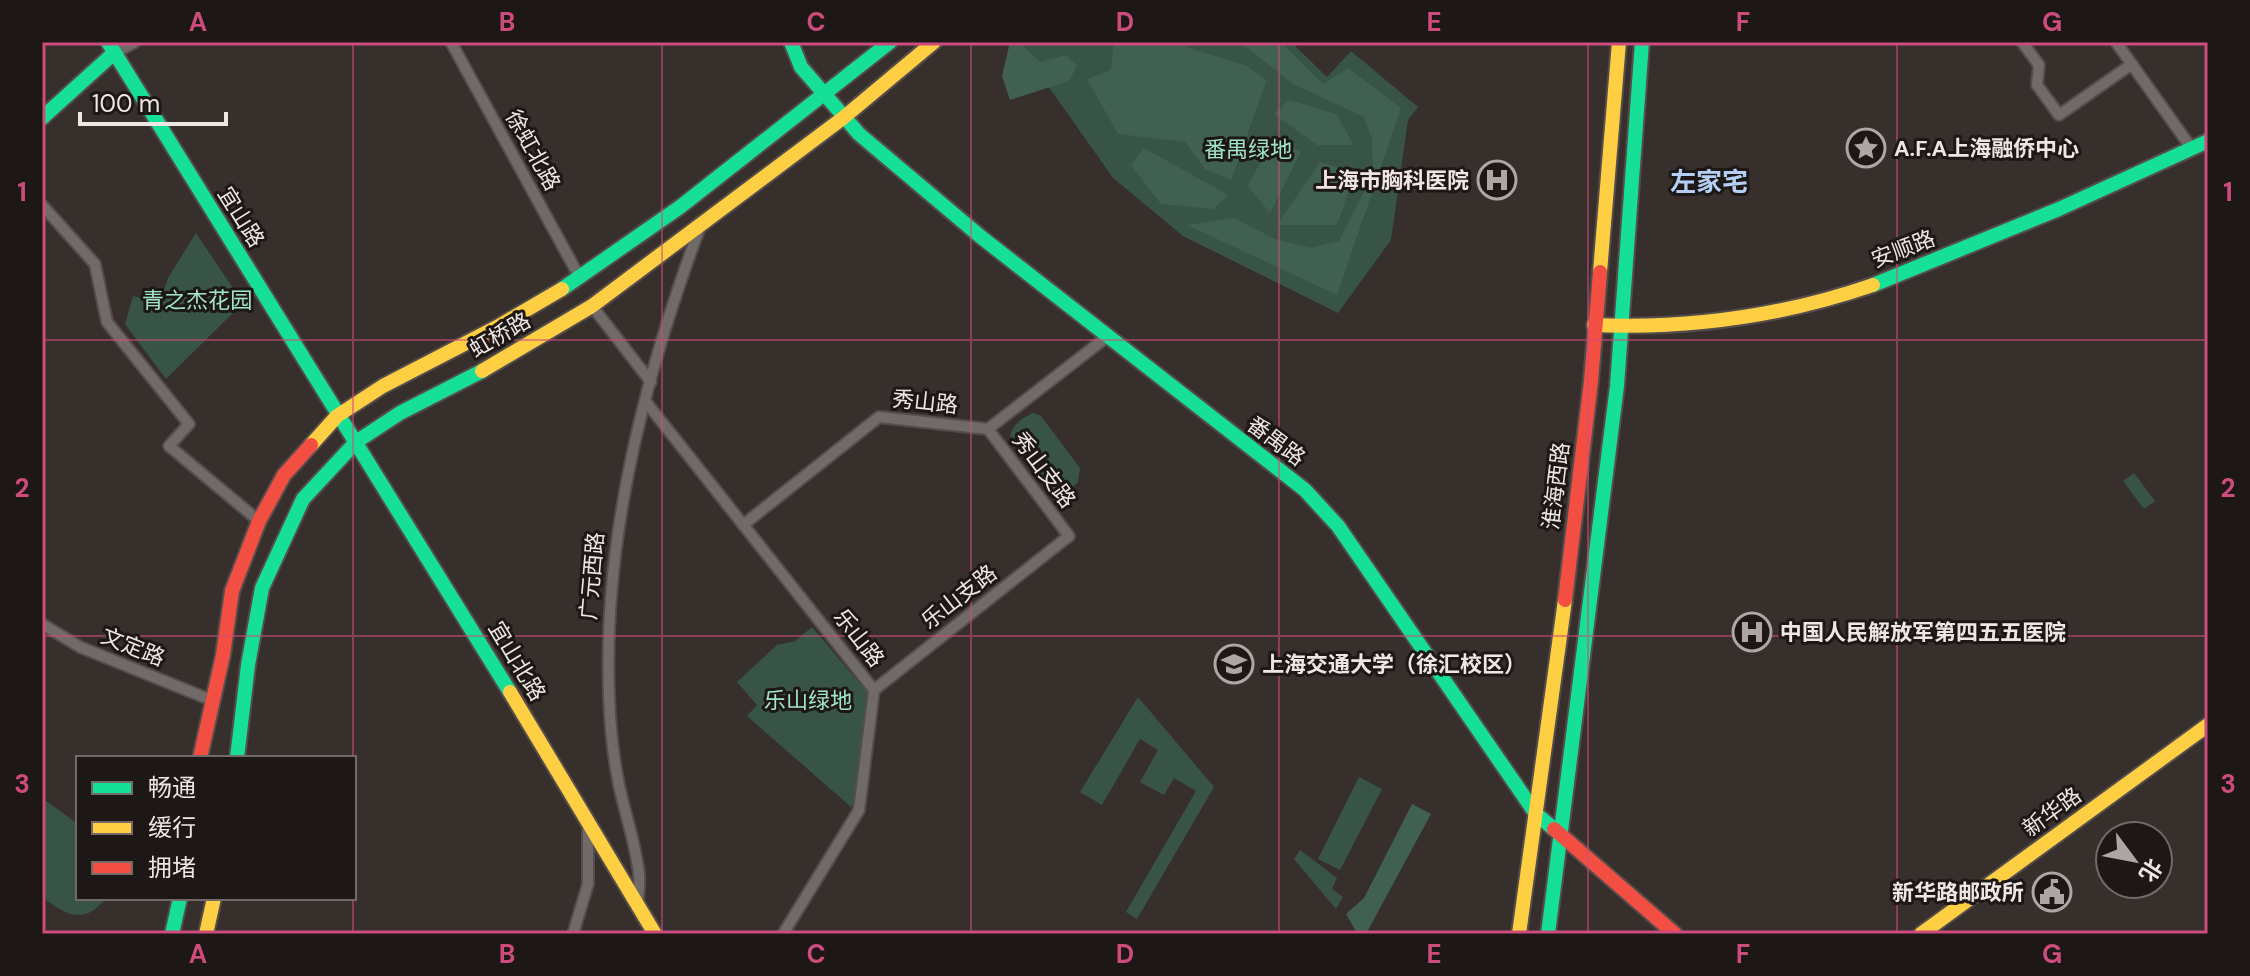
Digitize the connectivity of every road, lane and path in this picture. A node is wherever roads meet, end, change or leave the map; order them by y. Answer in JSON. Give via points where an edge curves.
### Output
{"nodes":[{"id":1,"x":135,"y":42,"type":"edge"},
{"id":2,"x":451,"y":42,"type":"edge"},
{"id":3,"x":791,"y":42,"type":"edge"},
{"id":4,"x":890,"y":42,"type":"edge"},
{"id":5,"x":934,"y":42,"type":"edge"},
{"id":6,"x":1619,"y":42,"type":"edge"},
{"id":7,"x":1642,"y":42,"type":"edge"},
{"id":8,"x":2022,"y":42,"type":"edge"},
{"id":9,"x":2116,"y":42,"type":"edge"},
{"id":10,"x":111,"y":47,"type":"edge"},
{"id":11,"x":2132,"y":64,"type":"junction"},
{"id":12,"x":822,"y":94,"type":"junction"},
{"id":13,"x":42,"y":118,"type":"edge"},
{"id":14,"x":843,"y":118,"type":"junction"},
{"id":15,"x":2208,"y":141,"type":"edge"},
{"id":16,"x":2192,"y":149,"type":"junction"},
{"id":17,"x":42,"y":205,"type":"edge"},
{"id":18,"x":701,"y":226,"type":"junction"},
{"id":19,"x":580,"y":278,"type":"junction"},
{"id":20,"x":592,"y":306,"type":"junction"},
{"id":21,"x":1594,"y":325,"type":"junction"},
{"id":22,"x":1621,"y":326,"type":"junction"},
{"id":23,"x":1108,"y":336,"type":"junction"},
{"id":24,"x":651,"y":382,"type":"junction"},
{"id":25,"x":646,"y":402,"type":"junction"},
{"id":26,"x":337,"y":416,"type":"junction"},
{"id":27,"x":988,"y":429,"type":"junction"},
{"id":28,"x":356,"y":442,"type":"junction"},
{"id":29,"x":259,"y":521,"type":"junction"},
{"id":30,"x":743,"y":525,"type":"junction"},
{"id":31,"x":1069,"y":536,"type":"joint"},
{"id":32,"x":42,"y":624,"type":"edge"},
{"id":33,"x":874,"y":690,"type":"junction"},
{"id":34,"x":211,"y":700,"type":"junction"},
{"id":35,"x":2208,"y":725,"type":"edge"},
{"id":36,"x":200,"y":756,"type":"edge"},
{"id":37,"x":237,"y":756,"type":"edge"},
{"id":38,"x":1536,"y":814,"type":"junction"},
{"id":39,"x":588,"y":819,"type":"junction"},
{"id":40,"x":1561,"y":836,"type":"junction"},
{"id":41,"x":180,"y":900,"type":"edge"},
{"id":42,"x":214,"y":900,"type":"edge"},
{"id":43,"x":638,"y":905,"type":"junction"},
{"id":44,"x":172,"y":934,"type":"edge"},
{"id":45,"x":206,"y":934,"type":"edge"},
{"id":46,"x":573,"y":934,"type":"edge"},
{"id":47,"x":655,"y":934,"type":"edge"},
{"id":48,"x":783,"y":934,"type":"edge"},
{"id":49,"x":1519,"y":934,"type":"edge"},
{"id":50,"x":1548,"y":934,"type":"edge"},
{"id":51,"x":1675,"y":934,"type":"edge"},
{"id":52,"x":1921,"y":934,"type":"edge"}],
"edges":[{"from":1,"to":10,"type":"street"},
{"from":2,"to":19,"type":"street","name":"徐虹北路"},
{"from":3,"to":12,"type":"main road","name":"番禺路","via":[[801,67]]},
{"from":4,"to":12,"type":"main road","name":"虹桥路"},
{"from":5,"to":14,"type":"main road","name":"虹桥路"},
{"from":6,"to":21,"type":"main road","name":"淮海西路"},
{"from":7,"to":22,"type":"main road"},
{"from":8,"to":11,"type":"street","via":[[2039,65],[2037,85],[2059,115]]},
{"from":9,"to":11,"type":"street"},
{"from":10,"to":13,"type":"main road"},
{"from":10,"to":26,"type":"main road","name":"宜山路"},
{"from":11,"to":16,"type":"street"},
{"from":12,"to":14,"type":"main road","name":"番禺路"},
{"from":12,"to":19,"type":"main road","name":"虹桥路","via":[[680,207]]},
{"from":14,"to":18,"type":"main road","name":"虹桥路"},
{"from":14,"to":23,"type":"main road","name":"番禺路","via":[[981,237]]},
{"from":15,"to":16,"type":"main road","name":"安顺路"},
{"from":16,"to":22,"type":"main road","name":"安顺路","via":[[2087,199],[1845,294],[1746,316]]},
{"from":17,"to":29,"type":"street","via":[[98,272],[107,322],[189,424],[169,446]]},
{"from":18,"to":20,"type":"main road","name":"虹桥路"},
{"from":18,"to":24,"type":"street","name":"广元西路"},
{"from":19,"to":26,"type":"main road","name":"虹桥路"},
{"from":20,"to":24,"type":"street"},
{"from":20,"to":28,"type":"main road","name":"虹桥路"},
{"from":21,"to":22,"type":"main road","name":"安顺路"},
{"from":21,"to":38,"type":"main road","name":"淮海西路"},
{"from":22,"to":40,"type":"main road"},
{"from":23,"to":27,"type":"street"},
{"from":23,"to":38,"type":"main road","name":"番禺路","via":[[1305,490],[1338,526]]},
{"from":24,"to":25,"type":"street","name":"广元西路"},
{"from":25,"to":30,"type":"street","name":"乐山路"},
{"from":25,"to":43,"type":"street","name":"广元西路","via":[[619,528],[609,646],[611,740],[639,874]]},
{"from":26,"to":28,"type":"main road","name":"宜山路"},
{"from":26,"to":29,"type":"main road","name":"虹桥路","via":[[284,475]]},
{"from":27,"to":30,"type":"street","name":"秀山路","via":[[879,417]]},
{"from":27,"to":31,"type":"street","name":"秀山支路"},
{"from":28,"to":37,"type":"main road","name":"虹桥路","via":[[303,499],[262,588]]},
{"from":28,"to":39,"type":"main road","name":"宜山北路"},
{"from":29,"to":34,"type":"main road","name":"虹桥路","via":[[232,591]]},
{"from":30,"to":33,"type":"street","name":"乐山路"},
{"from":31,"to":33,"type":"street","name":"乐山支路"},
{"from":32,"to":34,"type":"street","name":"文定路","via":[[80,647]]},
{"from":33,"to":48,"type":"street","name":"乐山路","via":[[859,810]]},
{"from":34,"to":36,"type":"main road","name":"虹桥路"},
{"from":35,"to":52,"type":"main road","name":"新华路"},
{"from":38,"to":40,"type":"main road","name":"番禺路"},
{"from":38,"to":49,"type":"main road","name":"淮海西路"},
{"from":39,"to":43,"type":"main road","name":"宜山北路"},
{"from":39,"to":46,"type":"street","via":[[588,884]]},
{"from":40,"to":50,"type":"main road"},
{"from":40,"to":51,"type":"main road","name":"番禺路"},
{"from":41,"to":44,"type":"main road"},
{"from":42,"to":45,"type":"main road"},
{"from":43,"to":47,"type":"main road","name":"广元西路"}]}
